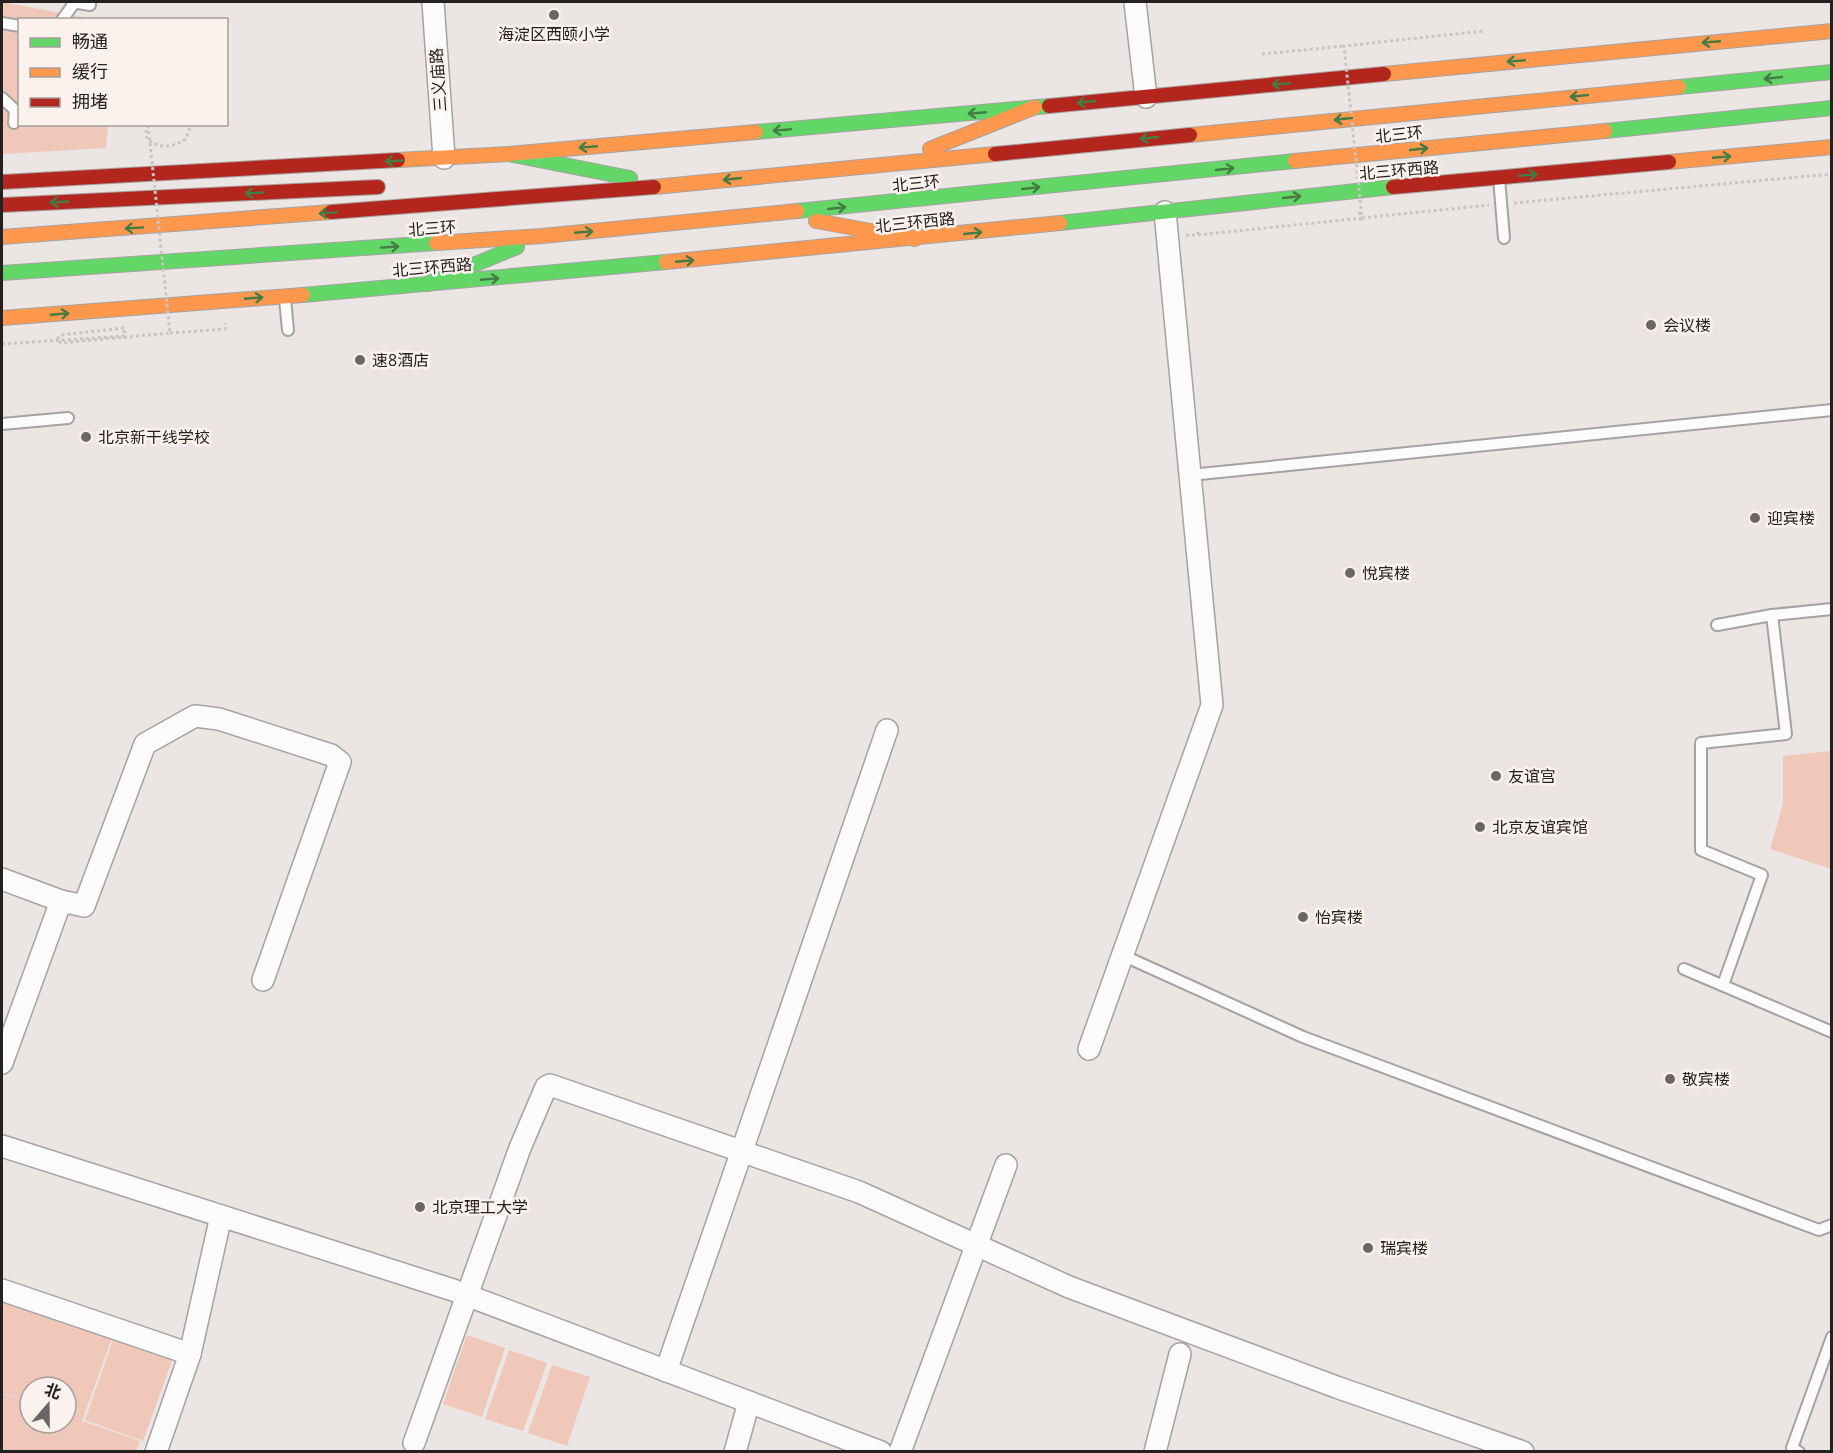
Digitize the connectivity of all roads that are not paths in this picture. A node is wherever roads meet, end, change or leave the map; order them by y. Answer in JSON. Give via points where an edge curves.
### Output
{"nodes":[{"id":1,"x":74,"y":2,"type":"edge"},
{"id":2,"x":433,"y":2,"type":"edge"},
{"id":3,"x":1135,"y":2,"type":"edge"},
{"id":4,"x":90,"y":3,"type":"edge"},
{"id":5,"x":63,"y":18,"type":"edge"},
{"id":6,"x":2,"y":23,"type":"edge"},
{"id":7,"x":18,"y":26,"type":"edge"},
{"id":8,"x":1832,"y":31,"type":"edge"},
{"id":9,"x":1832,"y":72,"type":"edge"},
{"id":10,"x":1146,"y":96,"type":"junction"},
{"id":11,"x":2,"y":98,"type":"edge"},
{"id":12,"x":1035,"y":107,"type":"junction"},
{"id":13,"x":1832,"y":108,"type":"edge"},
{"id":14,"x":17,"y":122,"type":"edge"},
{"id":15,"x":2,"y":125,"type":"edge"},
{"id":16,"x":1832,"y":147,"type":"edge"},
{"id":17,"x":509,"y":154,"type":"junction"},
{"id":18,"x":444,"y":158,"type":"junction"},
{"id":19,"x":895,"y":163,"type":"junction"},
{"id":20,"x":1499,"y":177,"type":"junction"},
{"id":21,"x":2,"y":182,"type":"edge"},
{"id":22,"x":396,"y":186,"type":"dead end"},
{"id":23,"x":667,"y":186,"type":"junction"},
{"id":24,"x":431,"y":189,"type":"dead end"},
{"id":25,"x":536,"y":197,"type":"junction"},
{"id":26,"x":2,"y":205,"type":"edge"},
{"id":27,"x":1165,"y":212,"type":"junction"},
{"id":28,"x":779,"y":214,"type":"junction"},
{"id":29,"x":542,"y":236,"type":"junction"},
{"id":30,"x":2,"y":237,"type":"edge"},
{"id":31,"x":1504,"y":238,"type":"dead end"},
{"id":32,"x":915,"y":239,"type":"junction"},
{"id":33,"x":2,"y":273,"type":"edge"},
{"id":34,"x":428,"y":284,"type":"junction"},
{"id":35,"x":285,"y":296,"type":"junction"},
{"id":36,"x":2,"y":318,"type":"edge"},
{"id":37,"x":288,"y":330,"type":"dead end"},
{"id":38,"x":1832,"y":410,"type":"edge"},
{"id":39,"x":68,"y":418,"type":"dead end"},
{"id":40,"x":2,"y":424,"type":"edge"},
{"id":41,"x":1190,"y":475,"type":"junction"},
{"id":42,"x":1832,"y":609,"type":"edge"},
{"id":43,"x":1772,"y":615,"type":"junction"},
{"id":44,"x":1717,"y":625,"type":"dead end"},
{"id":45,"x":886,"y":730,"type":"dead end"},
{"id":46,"x":2,"y":879,"type":"edge"},
{"id":47,"x":61,"y":901,"type":"junction"},
{"id":48,"x":1122,"y":956,"type":"junction"},
{"id":49,"x":1684,"y":969,"type":"dead end"},
{"id":50,"x":263,"y":980,"type":"dead end"},
{"id":51,"x":1723,"y":985,"type":"junction"},
{"id":52,"x":1832,"y":1032,"type":"edge"},
{"id":53,"x":1089,"y":1048,"type":"dead end"},
{"id":54,"x":2,"y":1063,"type":"edge"},
{"id":55,"x":2,"y":1146,"type":"edge"},
{"id":56,"x":740,"y":1151,"type":"junction"},
{"id":57,"x":1006,"y":1165,"type":"dead end"},
{"id":58,"x":221,"y":1216,"type":"junction"},
{"id":59,"x":1832,"y":1225,"type":"edge"},
{"id":60,"x":976,"y":1245,"type":"junction"},
{"id":61,"x":2,"y":1290,"type":"edge"},
{"id":62,"x":467,"y":1296,"type":"junction"},
{"id":63,"x":1832,"y":1336,"type":"edge"},
{"id":64,"x":190,"y":1354,"type":"junction"},
{"id":65,"x":1180,"y":1354,"type":"dead end"},
{"id":66,"x":666,"y":1371,"type":"junction"},
{"id":67,"x":749,"y":1402,"type":"junction"},
{"id":68,"x":414,"y":1443,"type":"dead end"},
{"id":69,"x":156,"y":1452,"type":"edge"},
{"id":70,"x":735,"y":1452,"type":"edge"},
{"id":71,"x":881,"y":1452,"type":"edge"},
{"id":72,"x":900,"y":1452,"type":"edge"},
{"id":73,"x":1155,"y":1452,"type":"edge"},
{"id":74,"x":1523,"y":1452,"type":"edge"},
{"id":75,"x":1799,"y":1452,"type":"edge"}],
"edges":[{"from":1,"to":4,"type":"lane"},
{"from":1,"to":5,"type":"lane"},
{"from":2,"to":18,"type":"street","name":"三义庙路"},
{"from":3,"to":10,"type":"street"},
{"from":6,"to":7,"type":"lane"},
{"from":8,"to":10,"type":"main road","one_way":true},
{"from":9,"to":19,"type":"main road","name":"北三环","one_way":true},
{"from":10,"to":12,"type":"main road","one_way":true},
{"from":11,"to":14,"type":"lane","via":[[15,110]]},
{"from":12,"to":17,"type":"main road","one_way":true},
{"from":12,"to":19,"type":"main road"},
{"from":28,"to":13,"type":"main road","name":"北三环","one_way":true},
{"from":14,"to":15,"type":"lane"},
{"from":20,"to":16,"type":"main road","name":"北三环西路","one_way":true},
{"from":17,"to":18,"type":"main road"},
{"from":17,"to":23,"type":"main road"},
{"from":18,"to":21,"type":"main road","one_way":true},
{"from":19,"to":23,"type":"main road","name":"北三环","one_way":true},
{"from":27,"to":20,"type":"main road","name":"北三环西路","one_way":true},
{"from":20,"to":31,"type":"lane"},
{"from":22,"to":26,"type":"main road","one_way":true},
{"from":23,"to":25,"type":"main road","name":"北三环"},
{"from":24,"to":25,"type":"main road"},
{"from":25,"to":30,"type":"main road","name":"北三环","one_way":true},
{"from":32,"to":27,"type":"main road","name":"北三环西路","one_way":true,"via":[[946,240]]},
{"from":27,"to":41,"type":"street"},
{"from":29,"to":28,"type":"main road","name":"北三环","one_way":true},
{"from":28,"to":32,"type":"main road"},
{"from":33,"to":29,"type":"main road","name":"北三环","one_way":true},
{"from":29,"to":34,"type":"main road"},
{"from":34,"to":32,"type":"main road","name":"北三环西路","one_way":true},
{"from":34,"to":35,"type":"main road","name":"北三环西路"},
{"from":36,"to":35,"type":"main road","name":"北三环西路","one_way":true},
{"from":35,"to":37,"type":"lane"},
{"from":38,"to":41,"type":"lane"},
{"from":39,"to":40,"type":"lane"},
{"from":41,"to":48,"type":"street","via":[[1212,705]]},
{"from":42,"to":43,"type":"lane"},
{"from":43,"to":44,"type":"lane"},
{"from":43,"to":51,"type":"lane","via":[[1786,734],[1701,743],[1701,850],[1762,875]]},
{"from":45,"to":56,"type":"street"},
{"from":46,"to":47,"type":"street"},
{"from":47,"to":50,"type":"street","via":[[84,906],[145,744],[195,716],[219,719],[331,755],[340,762]]},
{"from":47,"to":54,"type":"street"},
{"from":48,"to":53,"type":"street"},
{"from":48,"to":59,"type":"lane","via":[[1303,1037],[1819,1230]]},
{"from":49,"to":51,"type":"lane"},
{"from":51,"to":52,"type":"lane"},
{"from":55,"to":58,"type":"street"},
{"from":56,"to":60,"type":"street","via":[[859,1192]]},
{"from":56,"to":62,"type":"street","via":[[550,1085],[546,1087]]},
{"from":56,"to":66,"type":"street"},
{"from":57,"to":60,"type":"street"},
{"from":58,"to":62,"type":"street"},
{"from":58,"to":64,"type":"street"},
{"from":60,"to":72,"type":"street"},
{"from":60,"to":74,"type":"street","via":[[1070,1287]]},
{"from":61,"to":64,"type":"street"},
{"from":62,"to":66,"type":"street"},
{"from":62,"to":68,"type":"street"},
{"from":63,"to":75,"type":"lane","via":[[1792,1448]]},
{"from":64,"to":69,"type":"street"},
{"from":65,"to":73,"type":"street"},
{"from":66,"to":67,"type":"street"},
{"from":67,"to":70,"type":"street"},
{"from":67,"to":71,"type":"street"}]}
